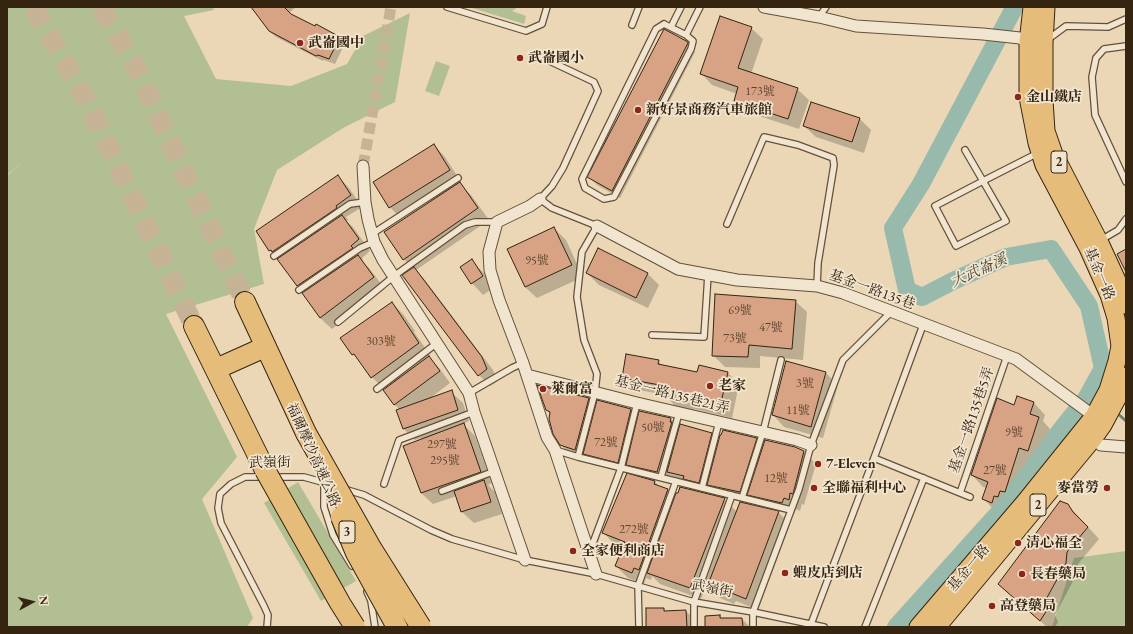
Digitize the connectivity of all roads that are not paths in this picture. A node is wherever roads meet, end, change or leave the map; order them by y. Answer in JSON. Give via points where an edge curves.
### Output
{"nodes":[{"id":1,"x":447,"y":7,"type":"edge"},
{"id":2,"x":547,"y":7,"type":"edge"},
{"id":3,"x":639,"y":7,"type":"edge"},
{"id":4,"x":681,"y":7,"type":"edge"},
{"id":5,"x":700,"y":7,"type":"edge"},
{"id":6,"x":764,"y":7,"type":"edge"},
{"id":7,"x":826,"y":7,"type":"edge"},
{"id":8,"x":1032,"y":7,"type":"edge"},
{"id":9,"x":1046,"y":7,"type":"edge"},
{"id":10,"x":819,"y":17,"type":"junction"},
{"id":11,"x":1126,"y":19,"type":"edge"},
{"id":12,"x":632,"y":26,"type":"dead end"},
{"id":13,"x":671,"y":27,"type":"junction"},
{"id":14,"x":686,"y":35,"type":"junction"},
{"id":15,"x":1030,"y":41,"type":"junction"},
{"id":16,"x":1126,"y":46,"type":"edge"},
{"id":17,"x":541,"y":57,"type":"dead end"},
{"id":18,"x":965,"y":150,"type":"dead end"},
{"id":19,"x":1040,"y":152,"type":"junction"},
{"id":20,"x":363,"y":166,"type":"tunnel mouth"},
{"id":21,"x":458,"y":178,"type":"dead end"},
{"id":22,"x":983,"y":180,"type":"junction"},
{"id":23,"x":1126,"y":182,"type":"edge"},
{"id":24,"x":540,"y":199,"type":"junction"},
{"id":25,"x":365,"y":202,"type":"junction"},
{"id":26,"x":1126,"y":219,"type":"edge"},
{"id":27,"x":497,"y":222,"type":"junction"},
{"id":28,"x":727,"y":224,"type":"dead end"},
{"id":29,"x":597,"y":226,"type":"junction"},
{"id":30,"x":373,"y":238,"type":"junction"},
{"id":31,"x":1100,"y":241,"type":"junction"},
{"id":32,"x":274,"y":256,"type":"dead end"},
{"id":33,"x":708,"y":274,"type":"junction"},
{"id":34,"x":394,"y":276,"type":"junction"},
{"id":35,"x":817,"y":286,"type":"junction"},
{"id":36,"x":299,"y":290,"type":"dead end"},
{"id":37,"x":245,"y":302,"type":"tunnel mouth"},
{"id":38,"x":1126,"y":305,"type":"edge"},
{"id":39,"x":891,"y":312,"type":"junction"},
{"id":40,"x":338,"y":322,"type":"dead end"},
{"id":41,"x":923,"y":325,"type":"junction"},
{"id":42,"x":194,"y":326,"type":"tunnel mouth"},
{"id":43,"x":652,"y":334,"type":"dead end"},
{"id":44,"x":437,"y":343,"type":"junction"},
{"id":45,"x":265,"y":347,"type":"junction"},
{"id":46,"x":1007,"y":356,"type":"junction"},
{"id":47,"x":780,"y":360,"type":"dead end"},
{"id":48,"x":523,"y":364,"type":"junction"},
{"id":49,"x":216,"y":369,"type":"junction"},
{"id":50,"x":527,"y":374,"type":"junction"},
{"id":51,"x":1126,"y":376,"type":"edge"},
{"id":52,"x":377,"y":389,"type":"dead end"},
{"id":53,"x":596,"y":392,"type":"junction"},
{"id":54,"x":469,"y":393,"type":"junction"},
{"id":55,"x":637,"y":403,"type":"junction"},
{"id":56,"x":474,"y":412,"type":"junction"},
{"id":57,"x":678,"y":413,"type":"junction"},
{"id":58,"x":1090,"y":413,"type":"junction"},
{"id":59,"x":719,"y":422,"type":"junction"},
{"id":60,"x":763,"y":432,"type":"junction"},
{"id":61,"x":306,"y":434,"type":"junction"},
{"id":62,"x":1093,"y":438,"type":"junction"},
{"id":63,"x":811,"y":445,"type":"junction"},
{"id":64,"x":1126,"y":447,"type":"edge"},
{"id":65,"x":555,"y":450,"type":"junction"},
{"id":66,"x":578,"y":457,"type":"junction"},
{"id":67,"x":874,"y":458,"type":"junction"},
{"id":68,"x":621,"y":468,"type":"junction"},
{"id":69,"x":265,"y":470,"type":"junction"},
{"id":70,"x":495,"y":471,"type":"junction"},
{"id":71,"x":661,"y":477,"type":"junction"},
{"id":72,"x":924,"y":478,"type":"junction"},
{"id":73,"x":676,"y":481,"type":"junction"},
{"id":74,"x":324,"y":483,"type":"junction"},
{"id":75,"x":384,"y":484,"type":"dead end"},
{"id":76,"x":702,"y":488,"type":"junction"},
{"id":77,"x":442,"y":491,"type":"dead end"},
{"id":78,"x":960,"y":493,"type":"junction"},
{"id":79,"x":732,"y":495,"type":"junction"},
{"id":80,"x":970,"y":497,"type":"dead end"},
{"id":81,"x":742,"y":498,"type":"junction"},
{"id":82,"x":791,"y":510,"type":"junction"},
{"id":83,"x":590,"y":553,"type":"junction"},
{"id":84,"x":526,"y":560,"type":"junction"},
{"id":85,"x":358,"y":574,"type":"dead end"},
{"id":86,"x":596,"y":574,"type":"junction"},
{"id":87,"x":638,"y":586,"type":"junction"},
{"id":88,"x":366,"y":588,"type":"dead end"},
{"id":89,"x":694,"y":602,"type":"junction"},
{"id":90,"x":753,"y":612,"type":"junction"},
{"id":91,"x":268,"y":615,"type":"junction"},
{"id":92,"x":811,"y":624,"type":"junction"},
{"id":93,"x":866,"y":625,"type":"edge"},
{"id":94,"x":267,"y":627,"type":"edge"},
{"id":95,"x":272,"y":627,"type":"edge"},
{"id":96,"x":341,"y":627,"type":"edge"},
{"id":97,"x":355,"y":627,"type":"edge"},
{"id":98,"x":375,"y":627,"type":"edge"},
{"id":99,"x":397,"y":627,"type":"edge"},
{"id":100,"x":420,"y":627,"type":"edge"},
{"id":101,"x":639,"y":627,"type":"edge"},
{"id":102,"x":694,"y":627,"type":"edge"},
{"id":103,"x":753,"y":627,"type":"edge"},
{"id":104,"x":824,"y":627,"type":"edge"},
{"id":105,"x":918,"y":627,"type":"edge"},
{"id":106,"x":937,"y":627,"type":"edge"}],
"edges":[{"from":1,"to":2,"type":"lane","via":[[526,32],[542,24]]},
{"from":3,"to":12,"type":"lane"},
{"from":4,"to":13,"type":"lane"},
{"from":5,"to":14,"type":"lane"},
{"from":6,"to":10,"type":"street"},
{"from":7,"to":10,"type":"lane"},
{"from":8,"to":15,"type":"main road","name":"基金一路","number":"2"},
{"from":9,"to":15,"type":"main road","name":"基金一路","number":"2"},
{"from":10,"to":15,"type":"street","via":[[856,26],[983,34]]},
{"from":11,"to":15,"type":"lane","via":[[1108,27],[1066,26]]},
{"from":13,"to":14,"type":"lane"},
{"from":13,"to":14,"type":"lane","via":[[664,24],[656,29],[582,179],[584,188],[604,198],[614,197],[691,49],[693,41]]},
{"from":15,"to":19,"type":"main road","name":"基金一路","number":"2","via":[[1028,97]]},
{"from":15,"to":31,"type":"main road","name":"基金一路","number":"2","via":[[1044,100],[1046,131],[1054,154]]},
{"from":16,"to":23,"type":"lane","via":[[1104,49],[1096,58],[1092,77],[1095,115]]},
{"from":17,"to":24,"type":"lane","via":[[594,82],[598,91],[563,168]]},
{"from":18,"to":22,"type":"lane"},
{"from":19,"to":22,"type":"lane"},
{"from":19,"to":58,"type":"main road","name":"基金一路","number":"2","via":[[1044,166],[1088,248],[1109,295],[1116,318],[1120,346],[1117,361],[1108,390]]},
{"from":20,"to":25,"type":"street"},
{"from":21,"to":30,"type":"lane"},
{"from":22,"to":22,"type":"lane","via":[[1006,221],[956,246],[935,206]]},
{"from":24,"to":27,"type":"street"},
{"from":24,"to":29,"type":"lane","via":[[552,208]]},
{"from":25,"to":30,"type":"street"},
{"from":25,"to":32,"type":"lane","via":[[350,204]]},
{"from":26,"to":31,"type":"lane","via":[[1118,230]]},
{"from":27,"to":34,"type":"lane","via":[[475,222],[465,225]]},
{"from":27,"to":48,"type":"street","via":[[489,252],[490,270]]},
{"from":28,"to":35,"type":"lane","via":[[764,137],[833,158]]},
{"from":29,"to":33,"type":"street","name":"基金一路135巷","via":[[678,269]]},
{"from":29,"to":53,"type":"lane","via":[[582,252],[577,297],[584,340],[597,374]]},
{"from":30,"to":34,"type":"street"},
{"from":30,"to":36,"type":"lane"},
{"from":31,"to":38,"type":"main road","name":"基金一路","number":"2"},
{"from":33,"to":35,"type":"street","name":"基金一路135巷","via":[[738,280]]},
{"from":33,"to":43,"type":"lane","via":[[704,337]]},
{"from":34,"to":40,"type":"lane"},
{"from":34,"to":44,"type":"street"},
{"from":35,"to":39,"type":"street","name":"基金一路135巷","via":[[843,293]]},
{"from":37,"to":45,"type":"highway","name":"福爾摩沙高速公路","number":"3"},
{"from":39,"to":41,"type":"street","name":"基金一路135巷"},
{"from":39,"to":63,"type":"lane","via":[[843,360]]},
{"from":41,"to":46,"type":"street","name":"基金一路135巷"},
{"from":41,"to":67,"type":"lane"},
{"from":42,"to":49,"type":"highway"},
{"from":44,"to":52,"type":"lane"},
{"from":44,"to":54,"type":"street"},
{"from":45,"to":49,"type":"highway"},
{"from":45,"to":61,"type":"highway","name":"福爾摩沙高速公路","number":"3"},
{"from":46,"to":58,"type":"street","name":"基金一路135巷","via":[[1016,359]]},
{"from":46,"to":78,"type":"lane","name":"基金一路135巷5弄"},
{"from":47,"to":60,"type":"lane"},
{"from":48,"to":50,"type":"street"},
{"from":48,"to":54,"type":"lane"},
{"from":49,"to":69,"type":"highway"},
{"from":50,"to":53,"type":"street","name":"基金一路135巷21弄"},
{"from":50,"to":65,"type":"street","via":[[547,437]]},
{"from":51,"to":62,"type":"main road","name":"基金一路","number":"2","via":[[1118,397]]},
{"from":53,"to":55,"type":"street","name":"基金一路135巷21弄"},
{"from":53,"to":66,"type":"lane"},
{"from":54,"to":56,"type":"street"},
{"from":55,"to":57,"type":"street","name":"基金一路135巷21弄"},
{"from":55,"to":68,"type":"lane"},
{"from":56,"to":70,"type":"street"},
{"from":56,"to":75,"type":"lane","via":[[399,440]]},
{"from":57,"to":59,"type":"street","name":"基金一路135巷21弄"},
{"from":57,"to":71,"type":"lane"},
{"from":58,"to":62,"type":"street"},
{"from":58,"to":105,"type":"main road","name":"基金一路","number":"2","via":[[1024,503]]},
{"from":59,"to":60,"type":"street","name":"基金一路135巷21弄"},
{"from":59,"to":76,"type":"lane"},
{"from":60,"to":63,"type":"street","name":"基金一路135巷21弄"},
{"from":60,"to":81,"type":"lane"},
{"from":61,"to":99,"type":"highway","name":"福爾摩沙高速公路","number":"3","bridge":true,"via":[[356,553]]},
{"from":61,"to":100,"type":"highway","bridge":true},
{"from":62,"to":64,"type":"street","via":[[1101,445]]},
{"from":62,"to":106,"type":"main road","name":"基金一路","number":"2"},
{"from":63,"to":82,"type":"lane"},
{"from":65,"to":66,"type":"lane"},
{"from":65,"to":83,"type":"street"},
{"from":66,"to":68,"type":"lane"},
{"from":67,"to":72,"type":"lane","name":"基金一路135巷5弄"},
{"from":67,"to":92,"type":"lane"},
{"from":68,"to":71,"type":"lane"},
{"from":68,"to":83,"type":"lane"},
{"from":69,"to":96,"type":"highway","bridge":true,"via":[[305,558]]},
{"from":69,"to":97,"type":"highway","bridge":true},
{"from":70,"to":77,"type":"lane"},
{"from":70,"to":84,"type":"street"},
{"from":71,"to":73,"type":"lane"},
{"from":72,"to":78,"type":"lane","name":"基金一路135巷5弄"},
{"from":72,"to":93,"type":"lane"},
{"from":73,"to":76,"type":"lane"},
{"from":73,"to":87,"type":"lane"},
{"from":74,"to":84,"type":"lane","name":"武嶺街","via":[[364,495],[452,539]]},
{"from":74,"to":85,"type":"lane","via":[[324,507],[333,535]]},
{"from":74,"to":91,"type":"lane","name":"武嶺街","via":[[304,477],[245,477],[231,484],[220,494],[218,508],[221,524]]},
{"from":76,"to":79,"type":"lane"},
{"from":78,"to":80,"type":"lane","name":"基金一路135巷5弄"},
{"from":79,"to":81,"type":"lane"},
{"from":79,"to":89,"type":"lane"},
{"from":81,"to":82,"type":"lane"},
{"from":82,"to":90,"type":"lane"},
{"from":83,"to":86,"type":"street"},
{"from":84,"to":86,"type":"lane","name":"武嶺街"},
{"from":86,"to":87,"type":"lane","name":"武嶺街"},
{"from":87,"to":89,"type":"lane","name":"武嶺街"},
{"from":87,"to":101,"type":"lane"},
{"from":88,"to":98,"type":"lane"},
{"from":89,"to":90,"type":"lane","name":"武嶺街"},
{"from":89,"to":102,"type":"lane"},
{"from":90,"to":92,"type":"lane","name":"武嶺街"},
{"from":90,"to":103,"type":"lane"},
{"from":91,"to":94,"type":"lane"},
{"from":91,"to":95,"type":"lane"},
{"from":92,"to":104,"type":"lane","name":"武嶺街"}]}
